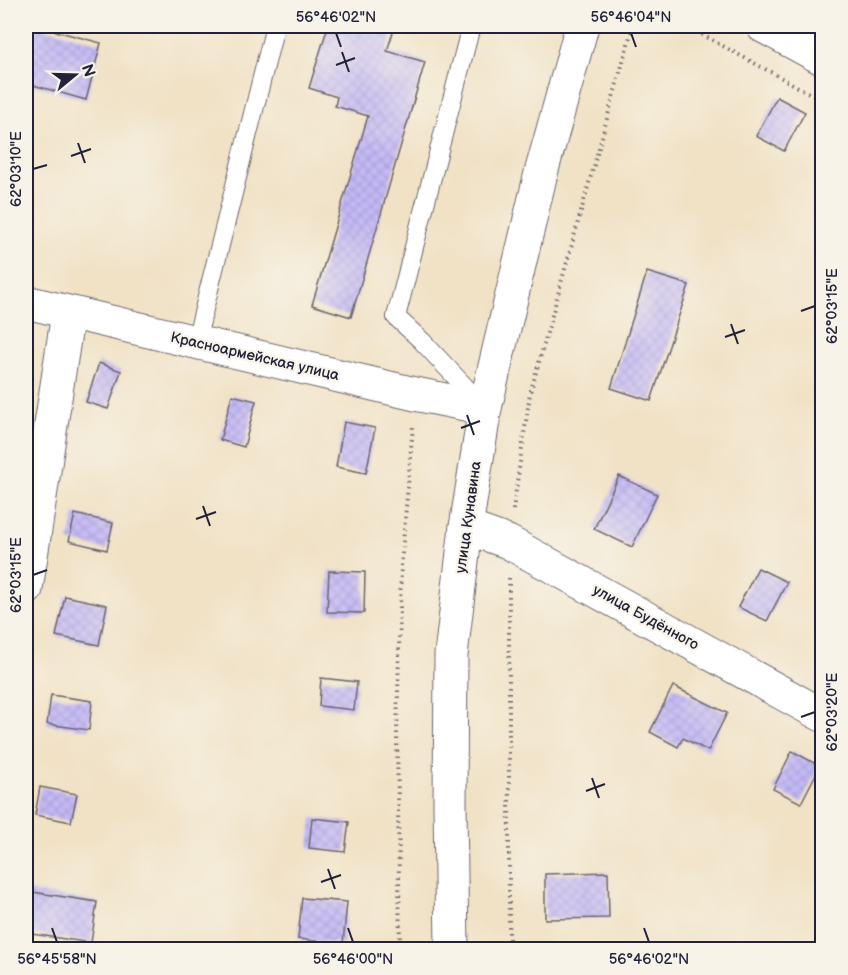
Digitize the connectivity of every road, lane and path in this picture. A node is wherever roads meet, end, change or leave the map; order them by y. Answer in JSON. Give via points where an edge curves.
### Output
{"nodes":[{"id":1,"x":275,"y":26,"type":"edge"},
{"id":2,"x":471,"y":26,"type":"edge"},
{"id":3,"x":582,"y":26,"type":"edge"},
{"id":4,"x":633,"y":26,"type":"edge"},
{"id":5,"x":686,"y":26,"type":"edge"},
{"id":6,"x":763,"y":26,"type":"edge"},
{"id":7,"x":822,"y":58,"type":"edge"},
{"id":8,"x":822,"y":100,"type":"edge"},
{"id":9,"x":26,"y":302,"type":"edge"},
{"id":10,"x":68,"y":313,"type":"junction"},
{"id":11,"x":196,"y":341,"type":"junction"},
{"id":12,"x":416,"y":393,"type":"junction"},
{"id":13,"x":485,"y":408,"type":"junction"},
{"id":14,"x":466,"y":527,"type":"junction"},
{"id":15,"x":508,"y":542,"type":"junction"},
{"id":16,"x":26,"y":589,"type":"edge"},
{"id":17,"x":822,"y":715,"type":"edge"},
{"id":18,"x":400,"y":950,"type":"edge"},
{"id":19,"x":452,"y":950,"type":"edge"},
{"id":20,"x":509,"y":950,"type":"edge"}],
"edges":[{"from":1,"to":11,"type":"lane"},
{"from":2,"to":13,"type":"lane","via":[[396,317]]},
{"from":3,"to":13,"type":"street","name":"улица Кунавина","via":[[541,172]]},
{"from":4,"to":15,"type":"path","via":[[530,394]]},
{"from":5,"to":8,"type":"path"},
{"from":6,"to":7,"type":"street"},
{"from":9,"to":10,"type":"street","name":"Красноармейская улица"},
{"from":10,"to":11,"type":"street","name":"Красноармейская улица"},
{"from":10,"to":16,"type":"street"},
{"from":11,"to":12,"type":"street","name":"Красноармейская улица"},
{"from":12,"to":13,"type":"street","name":"Красноармейская улица"},
{"from":12,"to":18,"type":"path","via":[[401,566],[397,735]]},
{"from":13,"to":14,"type":"street","name":"улица Кунавина"},
{"from":14,"to":15,"type":"street","name":"улица Будённого"},
{"from":14,"to":19,"type":"street","name":"улица Кунавина","via":[[451,655]]},
{"from":15,"to":17,"type":"street","name":"улица Будённого"},
{"from":15,"to":20,"type":"path"}]}
